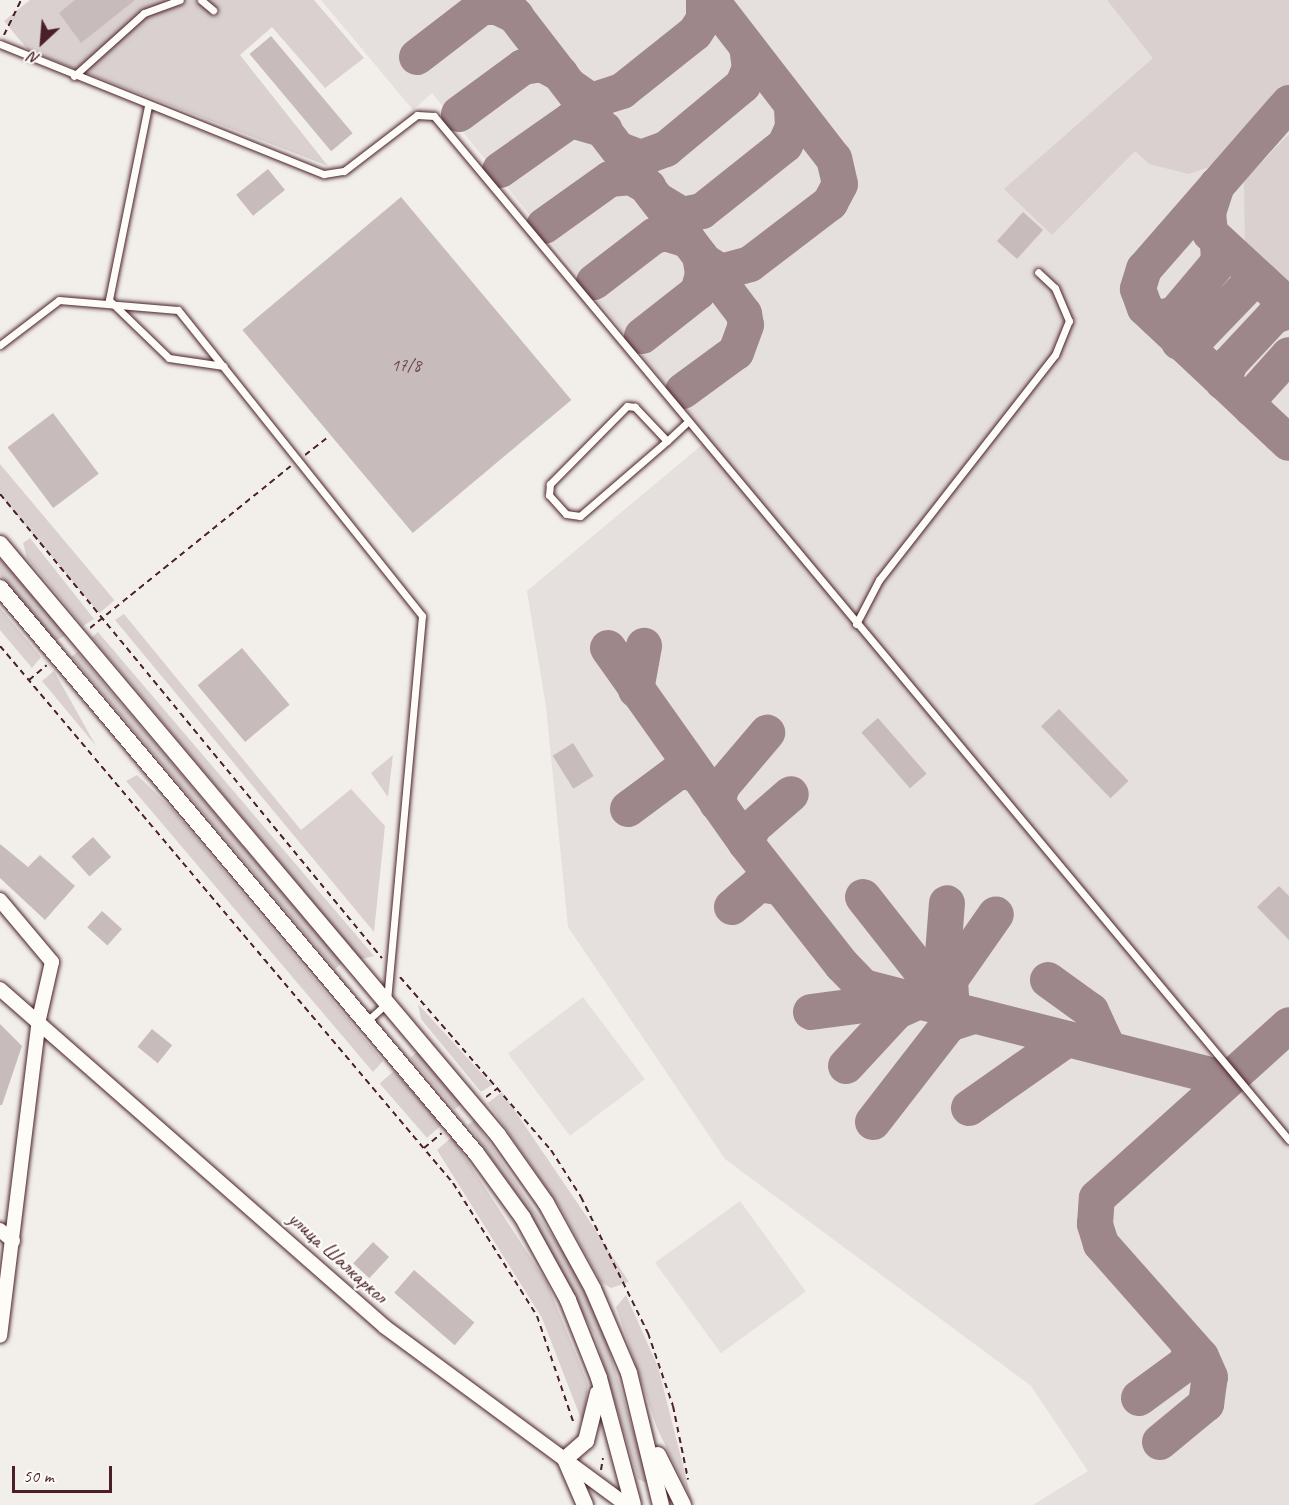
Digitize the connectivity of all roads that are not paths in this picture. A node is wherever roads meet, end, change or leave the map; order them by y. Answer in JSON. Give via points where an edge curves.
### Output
{"nodes":[{"id":1,"x":180,"y":0,"type":"edge"},
{"id":2,"x":201,"y":0,"type":"edge"},
{"id":3,"x":213,"y":10,"type":"dead end"},
{"id":4,"x":0,"y":44,"type":"edge"},
{"id":5,"x":74,"y":76,"type":"junction"},
{"id":6,"x":148,"y":106,"type":"junction"},
{"id":7,"x":1038,"y":272,"type":"dead end"},
{"id":8,"x":109,"y":300,"type":"junction"},
{"id":9,"x":0,"y":345,"type":"edge"},
{"id":10,"x":223,"y":366,"type":"junction"},
{"id":11,"x":685,"y":424,"type":"junction"},
{"id":12,"x":667,"y":441,"type":"junction"},
{"id":13,"x":0,"y":544,"type":"edge"},
{"id":14,"x":0,"y":588,"type":"edge"},
{"id":15,"x":856,"y":624,"type":"junction"},
{"id":16,"x":0,"y":900,"type":"edge"},
{"id":17,"x":0,"y":989,"type":"edge"},
{"id":18,"x":387,"y":1003,"type":"junction"},
{"id":19,"x":39,"y":1019,"type":"junction"},
{"id":20,"x":366,"y":1022,"type":"junction"},
{"id":21,"x":1289,"y":1140,"type":"edge"},
{"id":22,"x":0,"y":1230,"type":"edge"},
{"id":23,"x":13,"y":1241,"type":"junction"},
{"id":24,"x":0,"y":1336,"type":"edge"},
{"id":25,"x":599,"y":1378,"type":"junction"},
{"id":26,"x":640,"y":1417,"type":"junction"},
{"id":27,"x":565,"y":1459,"type":"junction"},
{"id":28,"x":585,"y":1505,"type":"edge"},
{"id":29,"x":626,"y":1505,"type":"edge"},
{"id":30,"x":633,"y":1505,"type":"edge"},
{"id":31,"x":661,"y":1505,"type":"edge"},
{"id":32,"x":683,"y":1505,"type":"edge"}],
"edges":[{"from":1,"to":5,"type":"lane","via":[[144,13]]},
{"from":2,"to":3,"type":"lane"},
{"from":4,"to":5,"type":"lane"},
{"from":5,"to":6,"type":"lane"},
{"from":6,"to":8,"type":"lane"},
{"from":6,"to":11,"type":"lane","via":[[289,163],[334,175],[417,115],[429,113]]},
{"from":7,"to":15,"type":"lane","via":[[1055,288],[1069,321],[1055,355],[879,580]]},
{"from":8,"to":9,"type":"lane","via":[[59,300]]},
{"from":8,"to":10,"type":"lane","via":[[169,358]]},
{"from":8,"to":10,"type":"lane","via":[[178,310]]},
{"from":10,"to":18,"type":"lane","via":[[422,616]]},
{"from":11,"to":12,"type":"lane"},
{"from":11,"to":15,"type":"lane"},
{"from":12,"to":12,"type":"lane","via":[[579,516],[566,514],[549,495],[550,484],[627,406],[635,407]]},
{"from":13,"to":18,"type":"street"},
{"from":14,"to":20,"type":"street"},
{"from":15,"to":21,"type":"lane"},
{"from":16,"to":19,"type":"street","via":[[52,962]]},
{"from":17,"to":19,"type":"street","name":"улица Шалкаркол"},
{"from":18,"to":20,"type":"lane"},
{"from":18,"to":26,"type":"street","via":[[498,1135],[546,1203],[593,1289],[629,1372]]},
{"from":19,"to":23,"type":"street"},
{"from":19,"to":27,"type":"street","name":"улица Шалкаркол","via":[[385,1327]]},
{"from":20,"to":25,"type":"street","via":[[524,1218],[568,1300]]},
{"from":22,"to":23,"type":"street"},
{"from":23,"to":24,"type":"street"},
{"from":25,"to":27,"type":"street","via":[[596,1415],[584,1443]]},
{"from":25,"to":30,"type":"street"},
{"from":26,"to":31,"type":"street"},
{"from":26,"to":32,"type":"street"},
{"from":27,"to":28,"type":"street"},
{"from":27,"to":29,"type":"street","name":"улица Шалкаркол"}]}
